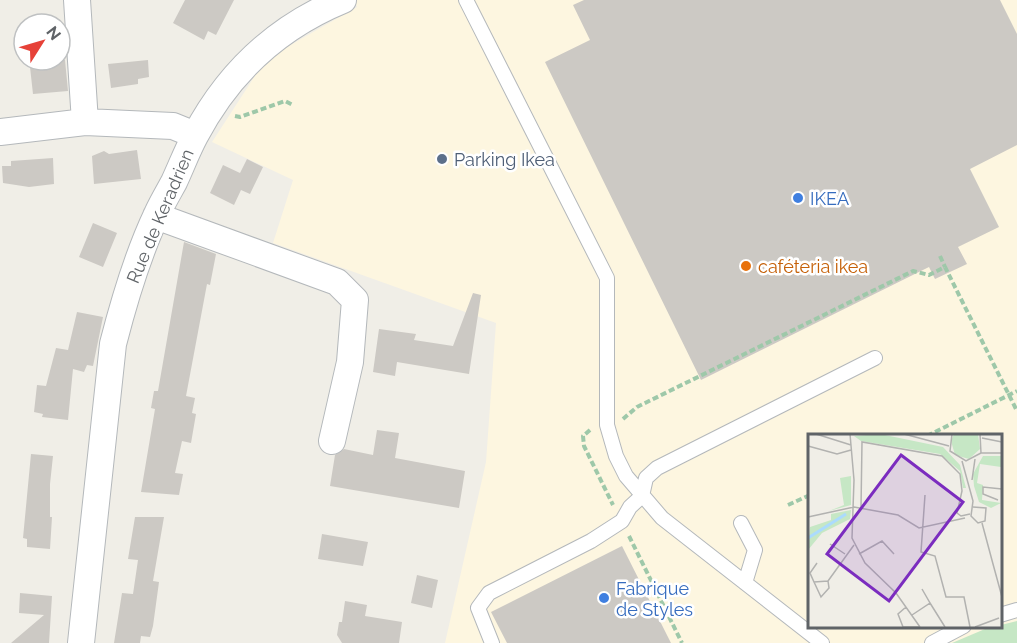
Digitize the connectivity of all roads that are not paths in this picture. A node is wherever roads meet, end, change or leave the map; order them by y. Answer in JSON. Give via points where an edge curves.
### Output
{"nodes":[{"id":1,"x":77,"y":0,"type":"edge"},
{"id":2,"x":343,"y":0,"type":"edge"},
{"id":3,"x":466,"y":0,"type":"edge"},
{"id":4,"x":85,"y":122,"type":"junction"},
{"id":5,"x":0,"y":132,"type":"edge"},
{"id":6,"x":195,"y":135,"type":"junction"},
{"id":7,"x":156,"y":216,"type":"junction"},
{"id":8,"x":874,"y":358,"type":"dead end"},
{"id":9,"x":332,"y":441,"type":"dead end"},
{"id":10,"x":642,"y":496,"type":"junction"},
{"id":11,"x":741,"y":522,"type":"dead end"},
{"id":12,"x":745,"y":583,"type":"junction"},
{"id":13,"x":1017,"y":610,"type":"edge"},
{"id":14,"x":1002,"y":614,"type":"edge"},
{"id":15,"x":962,"y":628,"type":"edge"},
{"id":16,"x":81,"y":643,"type":"edge"},
{"id":17,"x":492,"y":643,"type":"edge"},
{"id":18,"x":822,"y":643,"type":"edge"},
{"id":19,"x":932,"y":643,"type":"edge"}],
"edges":[{"from":1,"to":4,"type":"street"},
{"from":2,"to":6,"type":"street","name":"Rue de Keradrien","via":[[315,11],[249,60]]},
{"from":3,"to":10,"type":"lane","via":[[607,278],[607,425],[616,456]]},
{"from":4,"to":5,"type":"street"},
{"from":4,"to":6,"type":"street","via":[[173,126]]},
{"from":6,"to":7,"type":"street","name":"Rue de Keradrien"},
{"from":7,"to":9,"type":"street","via":[[337,282],[355,300],[350,362]]},
{"from":7,"to":16,"type":"street","name":"Rue de Keradrien","via":[[112,345]]},
{"from":8,"to":10,"type":"lane","via":[[657,468],[646,478]]},
{"from":10,"to":12,"type":"lane","via":[[662,518]]},
{"from":10,"to":17,"type":"lane","via":[[622,521],[591,541],[489,593],[478,608]]},
{"from":11,"to":12,"type":"lane","via":[[755,550]]},
{"from":12,"to":18,"type":"lane"},
{"from":13,"to":14,"type":"lane"},
{"from":15,"to":19,"type":"lane"}]}
